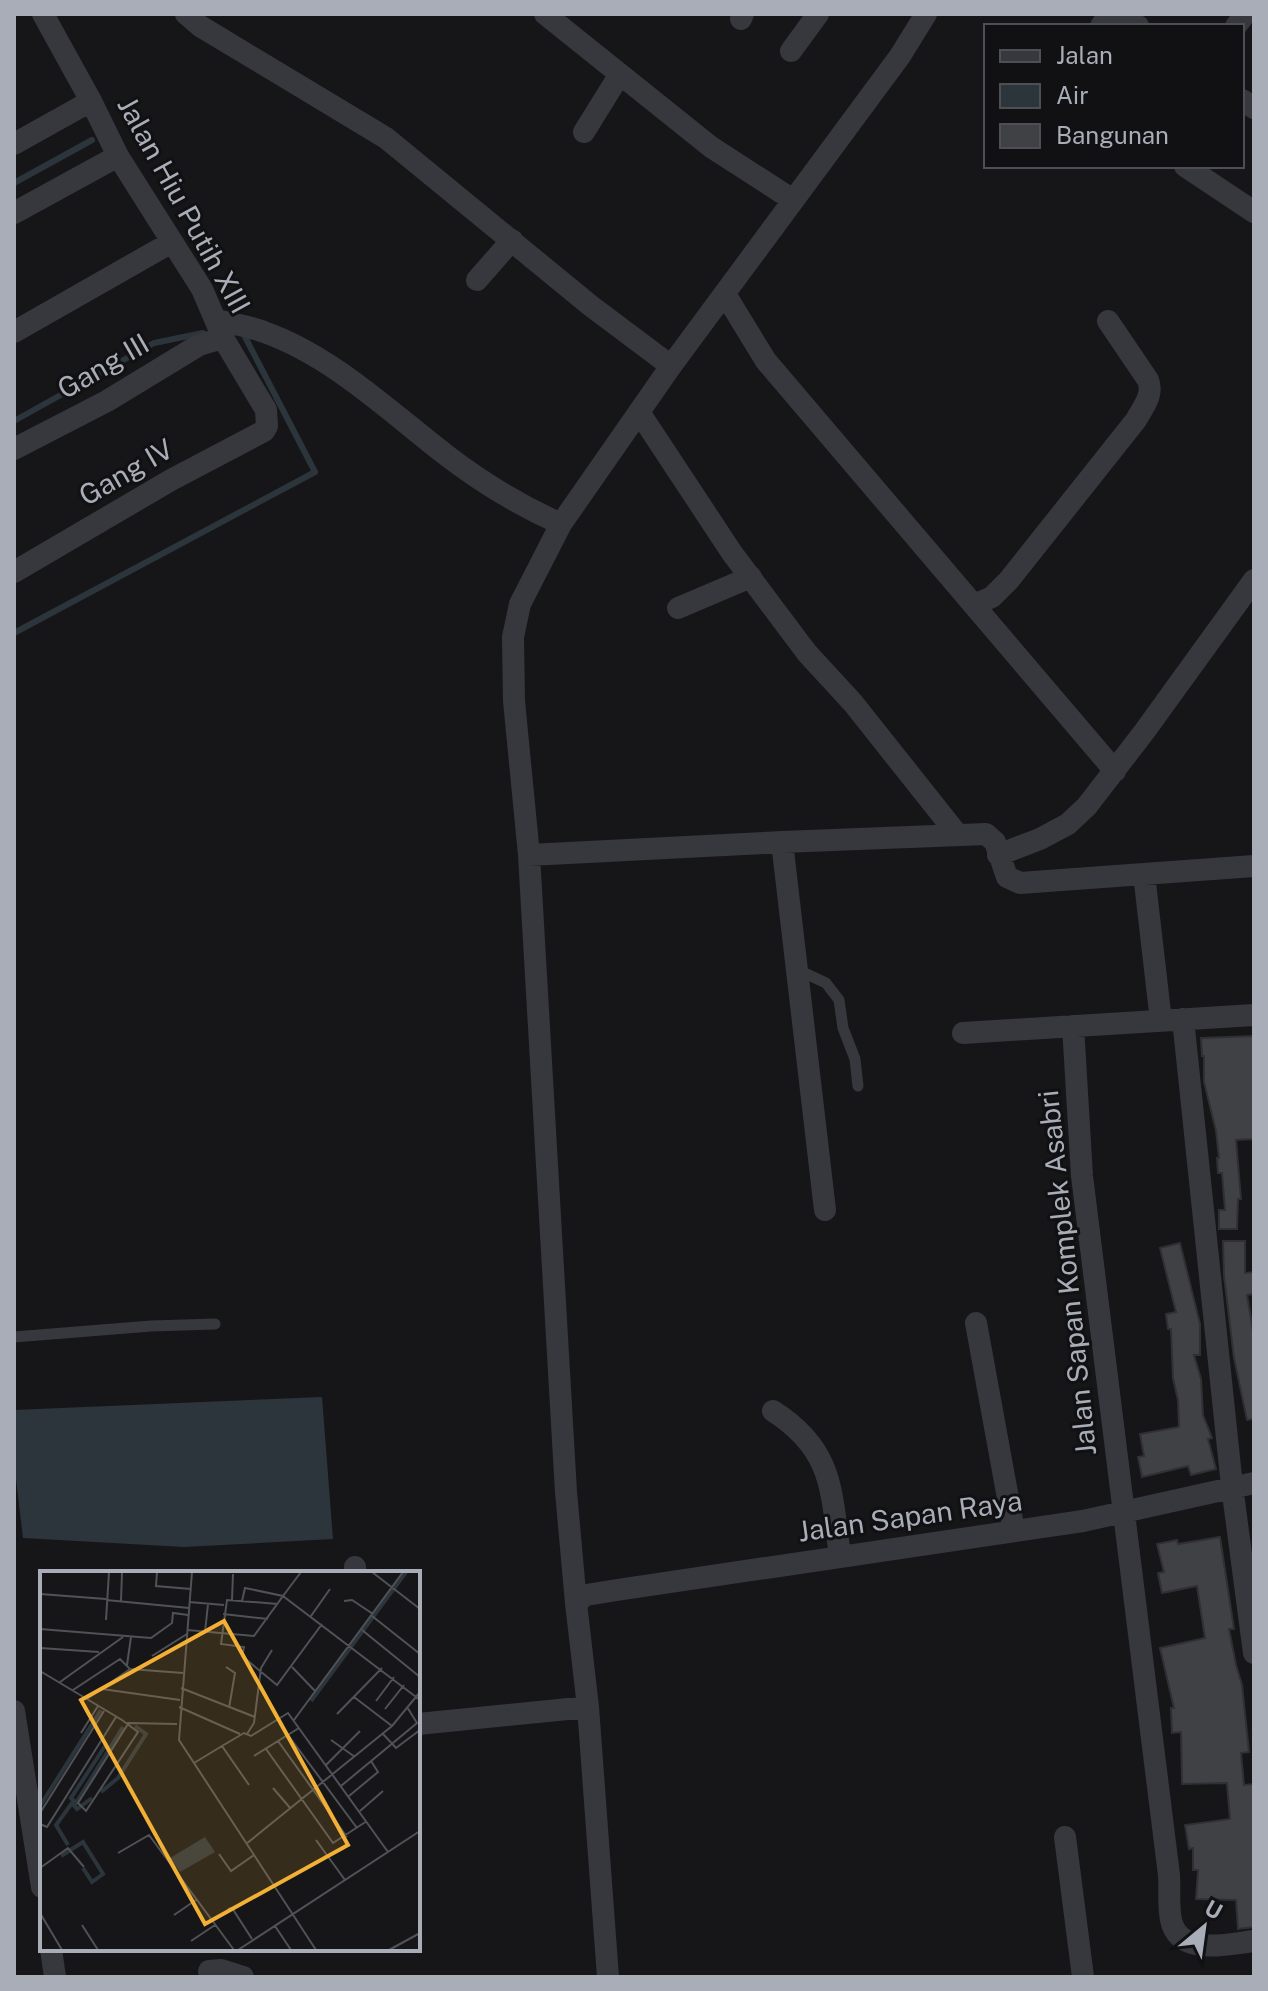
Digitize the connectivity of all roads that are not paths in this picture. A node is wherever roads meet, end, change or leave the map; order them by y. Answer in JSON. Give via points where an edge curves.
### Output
{"nodes":[{"id":1,"x":43,"y":14,"type":"edge"},
{"id":2,"x":186,"y":14,"type":"edge"},
{"id":3,"x":545,"y":14,"type":"edge"},
{"id":4,"x":818,"y":14,"type":"edge"},
{"id":5,"x":926,"y":14,"type":"edge"},
{"id":6,"x":791,"y":51,"type":"dead end"},
{"id":7,"x":620,"y":74,"type":"junction"},
{"id":8,"x":91,"y":101,"type":"junction"},
{"id":9,"x":584,"y":132,"type":"dead end"},
{"id":10,"x":14,"y":144,"type":"edge"},
{"id":11,"x":118,"y":156,"type":"junction"},
{"id":12,"x":1188,"y":168,"type":"edge"},
{"id":13,"x":793,"y":200,"type":"junction"},
{"id":14,"x":1254,"y":212,"type":"edge"},
{"id":15,"x":14,"y":213,"type":"edge"},
{"id":16,"x":512,"y":240,"type":"junction"},
{"id":17,"x":172,"y":242,"type":"junction"},
{"id":18,"x":477,"y":280,"type":"dead end"},
{"id":19,"x":725,"y":294,"type":"junction"},
{"id":20,"x":1108,"y":321,"type":"dead end"},
{"id":21,"x":220,"y":329,"type":"junction"},
{"id":22,"x":14,"y":332,"type":"edge"},
{"id":23,"x":671,"y":366,"type":"junction"},
{"id":24,"x":639,"y":412,"type":"junction"},
{"id":25,"x":267,"y":426,"type":"joint"},
{"id":26,"x":14,"y":449,"type":"edge"},
{"id":27,"x":561,"y":524,"type":"junction"},
{"id":28,"x":14,"y":572,"type":"edge"},
{"id":29,"x":751,"y":577,"type":"junction"},
{"id":30,"x":1254,"y":580,"type":"edge"},
{"id":31,"x":974,"y":605,"type":"junction"},
{"id":32,"x":678,"y":608,"type":"dead end"},
{"id":33,"x":1115,"y":771,"type":"junction"},
{"id":34,"x":957,"y":834,"type":"junction"},
{"id":35,"x":782,"y":842,"type":"junction"},
{"id":36,"x":529,"y":855,"type":"junction"},
{"id":37,"x":998,"y":855,"type":"junction"},
{"id":38,"x":1254,"y":866,"type":"edge"},
{"id":39,"x":1144,"y":874,"type":"junction"},
{"id":40,"x":797,"y":969,"type":"junction"},
{"id":41,"x":1254,"y":1015,"type":"edge"},
{"id":42,"x":1172,"y":1020,"type":"junction"},
{"id":43,"x":1073,"y":1026,"type":"junction"},
{"id":44,"x":963,"y":1033,"type":"dead end"},
{"id":45,"x":858,"y":1086,"type":"dead end"},
{"id":46,"x":825,"y":1210,"type":"dead end"},
{"id":47,"x":976,"y":1323,"type":"dead end"},
{"id":48,"x":215,"y":1324,"type":"dead end"},
{"id":49,"x":14,"y":1337,"type":"edge"},
{"id":50,"x":773,"y":1411,"type":"dead end"},
{"id":51,"x":1243,"y":1484,"type":"edge"},
{"id":52,"x":1123,"y":1514,"type":"junction"},
{"id":53,"x":1014,"y":1531,"type":"junction"},
{"id":54,"x":840,"y":1556,"type":"junction"},
{"id":55,"x":576,"y":1603,"type":"junction"},
{"id":56,"x":1254,"y":1653,"type":"edge"},
{"id":57,"x":588,"y":1707,"type":"junction"},
{"id":58,"x":14,"y":1711,"type":"edge"},
{"id":59,"x":420,"y":1724,"type":"edge"},
{"id":60,"x":21,"y":1798,"type":"edge"},
{"id":61,"x":1065,"y":1837,"type":"dead end"},
{"id":62,"x":40,"y":1879,"type":"edge"},
{"id":63,"x":1254,"y":1941,"type":"edge"},
{"id":64,"x":51,"y":1951,"type":"edge"},
{"id":65,"x":209,"y":1971,"type":"dead end"},
{"id":66,"x":55,"y":1977,"type":"edge"},
{"id":67,"x":243,"y":1977,"type":"edge"},
{"id":68,"x":608,"y":1977,"type":"edge"},
{"id":69,"x":1083,"y":1977,"type":"edge"}],
"edges":[{"from":1,"to":8,"type":"street","name":"Jalan Hiu Putih XIII"},
{"from":2,"to":16,"type":"street","via":[[386,138]]},
{"from":3,"to":7,"type":"street"},
{"from":4,"to":6,"type":"street"},
{"from":5,"to":13,"type":"street"},
{"from":7,"to":9,"type":"street"},
{"from":7,"to":13,"type":"street","via":[[711,147]]},
{"from":8,"to":10,"type":"street"},
{"from":8,"to":11,"type":"street","name":"Jalan Hiu Putih XIII"},
{"from":11,"to":15,"type":"street"},
{"from":11,"to":17,"type":"street","name":"Jalan Hiu Putih XIII"},
{"from":12,"to":14,"type":"street"},
{"from":13,"to":19,"type":"street"},
{"from":16,"to":18,"type":"street"},
{"from":16,"to":23,"type":"street"},
{"from":17,"to":21,"type":"street","name":"Jalan Hiu Putih XIII"},
{"from":17,"to":22,"type":"street"},
{"from":19,"to":23,"type":"street"},
{"from":19,"to":31,"type":"street","via":[[766,361]]},
{"from":20,"to":31,"type":"street","via":[[1148,380],[1149,397],[1009,580]]},
{"from":21,"to":25,"type":"street","name":"Jalan Hiu Putih XIII","via":[[266,410]]},
{"from":21,"to":26,"type":"street","name":"Gang III","via":[[107,401]]},
{"from":21,"to":27,"type":"street","via":[[263,332],[312,356],[449,458]]},
{"from":23,"to":24,"type":"street"},
{"from":24,"to":27,"type":"street"},
{"from":24,"to":29,"type":"street"},
{"from":25,"to":28,"type":"street","name":"Gang IV"},
{"from":27,"to":36,"type":"street","via":[[520,604],[513,637]]},
{"from":29,"to":32,"type":"street"},
{"from":29,"to":34,"type":"street"},
{"from":30,"to":33,"type":"street"},
{"from":31,"to":33,"type":"street"},
{"from":33,"to":37,"type":"street","via":[[1068,824]]},
{"from":34,"to":35,"type":"street"},
{"from":34,"to":37,"type":"street","via":[[986,834]]},
{"from":35,"to":36,"type":"street"},
{"from":35,"to":40,"type":"street"},
{"from":36,"to":55,"type":"street"},
{"from":37,"to":39,"type":"street","via":[[1007,877],[1020,883]]},
{"from":38,"to":39,"type":"street"},
{"from":39,"to":42,"type":"street"},
{"from":40,"to":45,"type":"lane","via":[[826,983],[839,1000]]},
{"from":40,"to":46,"type":"street"},
{"from":41,"to":42,"type":"street"},
{"from":42,"to":43,"type":"street"},
{"from":42,"to":51,"type":"street"},
{"from":43,"to":44,"type":"street"},
{"from":43,"to":52,"type":"street","name":"Jalan Sapan Komplek Asabri","via":[[1082,1176]]},
{"from":47,"to":53,"type":"street"},
{"from":48,"to":49,"type":"lane"},
{"from":50,"to":54,"type":"street","via":[[790,1422],[822,1459]]},
{"from":51,"to":52,"type":"street","name":"Jalan Sapan Raya"},
{"from":51,"to":56,"type":"street"},
{"from":52,"to":53,"type":"street","name":"Jalan Sapan Raya"},
{"from":52,"to":63,"type":"street","name":"Jalan Sapan Komplek Asabri","via":[[1171,1922],[1189,1943],[1208,1947]]},
{"from":53,"to":54,"type":"street","name":"Jalan Sapan Raya"},
{"from":54,"to":55,"type":"street","name":"Jalan Sapan Raya","via":[[586,1595]]},
{"from":55,"to":57,"type":"street"},
{"from":57,"to":59,"type":"street"},
{"from":57,"to":68,"type":"street"},
{"from":58,"to":60,"type":"street"},
{"from":60,"to":62,"type":"street"},
{"from":61,"to":69,"type":"street"},
{"from":64,"to":66,"type":"street"},
{"from":65,"to":67,"type":"street"}]}
